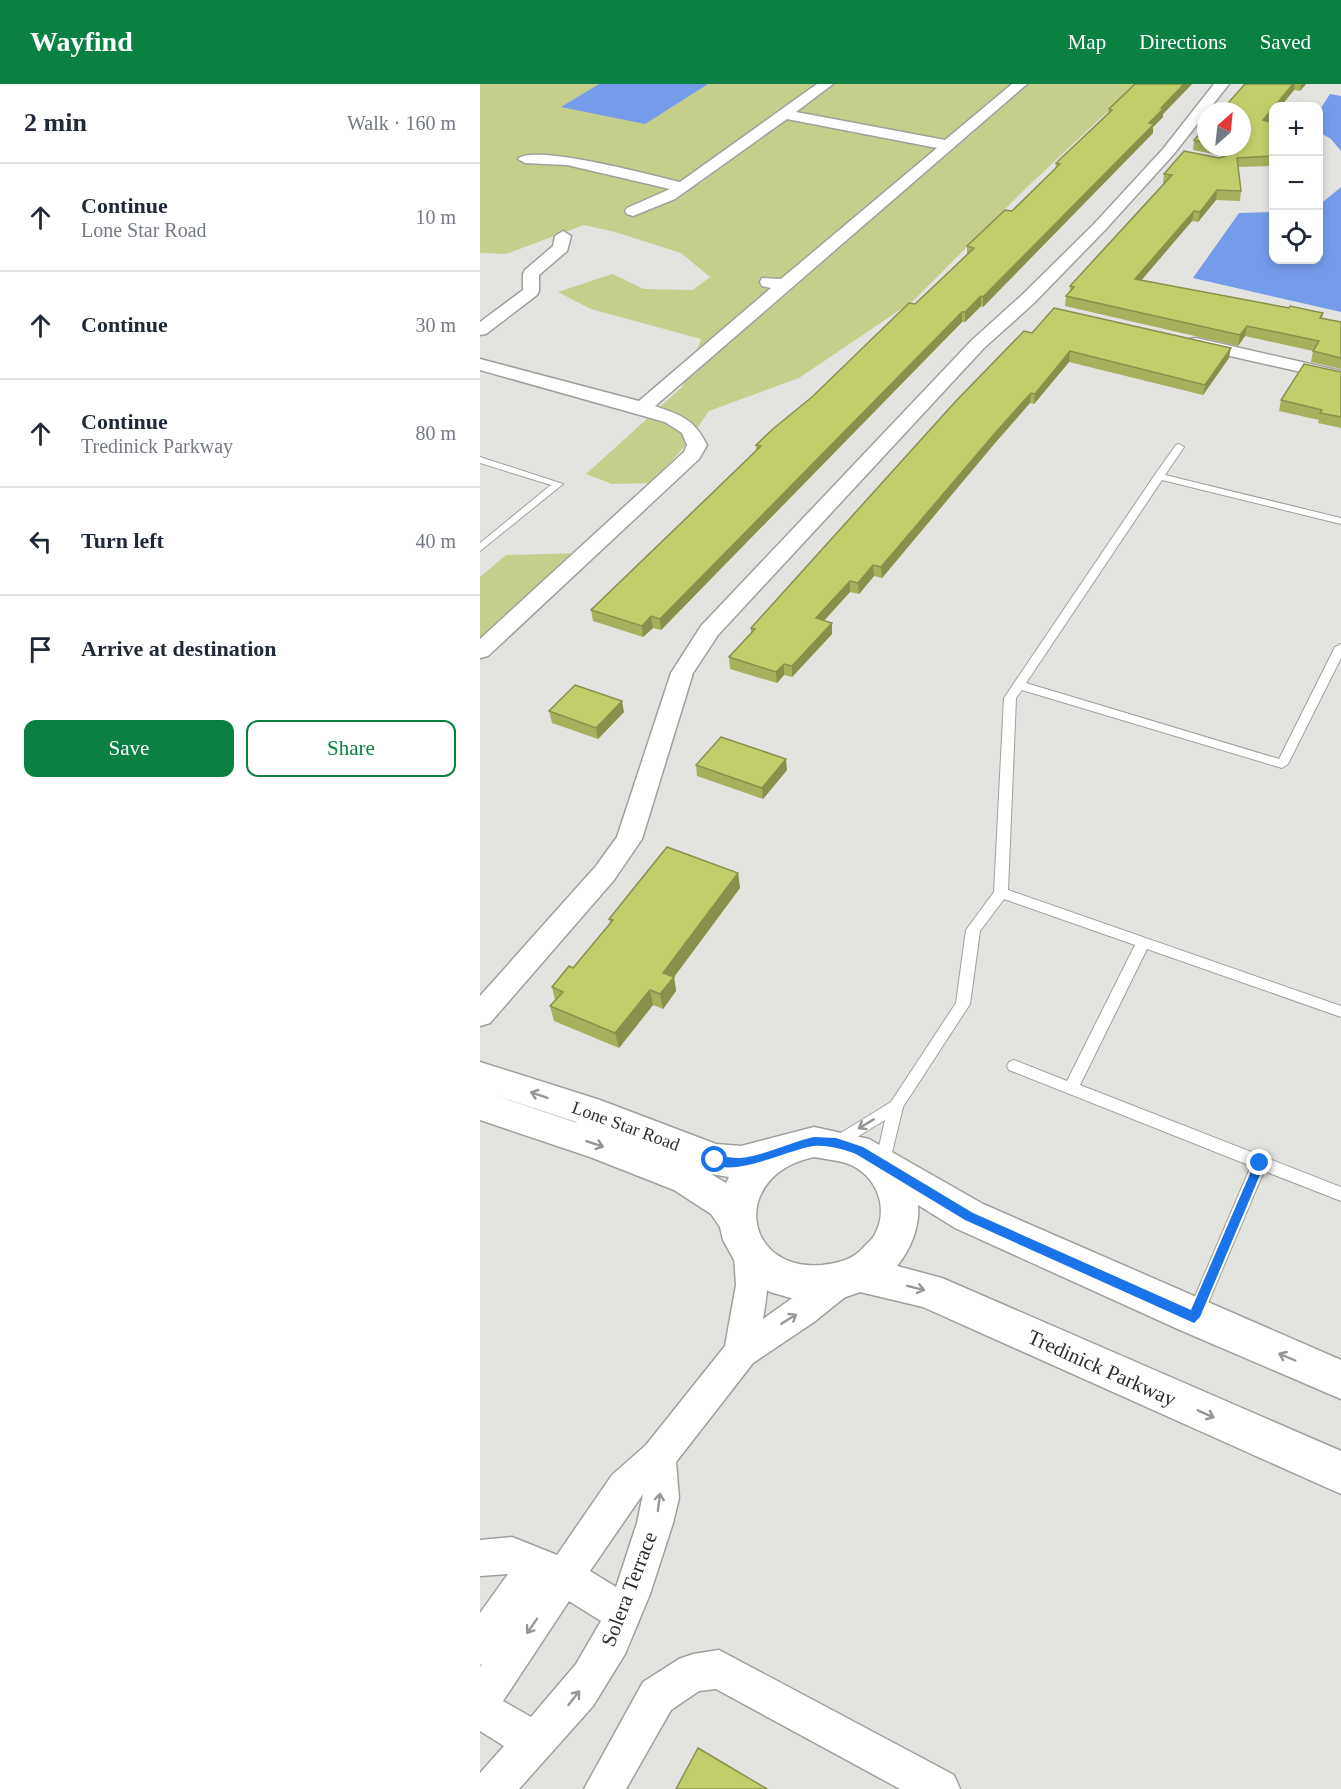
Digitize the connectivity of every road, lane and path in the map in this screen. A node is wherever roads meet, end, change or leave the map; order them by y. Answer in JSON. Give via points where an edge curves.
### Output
{"nodes":[{"id":1,"x":826,"y":84,"type":"edge"},
{"id":2,"x":1020,"y":84,"type":"edge"},
{"id":3,"x":1222,"y":84,"type":"edge"},
{"id":4,"x":784,"y":114,"type":"junction"},
{"id":5,"x":946,"y":145,"type":"junction"},
{"id":6,"x":525,"y":159,"type":"dead end"},
{"id":7,"x":683,"y":187,"type":"junction"},
{"id":8,"x":633,"y":211,"type":"dead end"},
{"id":9,"x":563,"y":236,"type":"dead end"},
{"id":10,"x":1025,"y":305,"type":"junction"},
{"id":11,"x":1048,"y":310,"type":"dead end"},
{"id":12,"x":480,"y":330,"type":"edge"},
{"id":13,"x":1176,"y":339,"type":"edge"},
{"id":14,"x":480,"y":364,"type":"edge"},
{"id":15,"x":1341,"y":376,"type":"edge"},
{"id":16,"x":642,"y":408,"type":"junction"},
{"id":17,"x":1179,"y":447,"type":"dead end"},
{"id":18,"x":480,"y":460,"type":"edge"},
{"id":19,"x":1160,"y":476,"type":"junction"},
{"id":20,"x":1341,"y":521,"type":"edge"},
{"id":21,"x":480,"y":548,"type":"edge"},
{"id":22,"x":1341,"y":647,"type":"edge"},
{"id":23,"x":480,"y":651,"type":"edge"},
{"id":24,"x":1019,"y":685,"type":"junction"},
{"id":25,"x":1001,"y":893,"type":"junction"},
{"id":26,"x":1143,"y":943,"type":"junction"},
{"id":27,"x":1341,"y":1012,"type":"edge"},
{"id":28,"x":480,"y":1015,"type":"edge"},
{"id":29,"x":1014,"y":1066,"type":"dead end"},
{"id":30,"x":480,"y":1076,"type":"edge"},
{"id":31,"x":1071,"y":1088,"type":"junction"},
{"id":32,"x":480,"y":1105,"type":"edge"},
{"id":33,"x":896,"y":1106,"type":"junction"},
{"id":34,"x":836,"y":1143,"type":"junction"},
{"id":35,"x":774,"y":1154,"type":"junction"},
{"id":36,"x":1260,"y":1163,"type":"junction"},
{"id":37,"x":883,"y":1164,"type":"junction"},
{"id":38,"x":1341,"y":1194,"type":"edge"},
{"id":39,"x":736,"y":1220,"type":"junction"},
{"id":40,"x":750,"y":1255,"type":"junction"},
{"id":41,"x":853,"y":1276,"type":"junction"},
{"id":42,"x":1194,"y":1317,"type":"junction"},
{"id":43,"x":741,"y":1352,"type":"junction"},
{"id":44,"x":1341,"y":1380,"type":"edge"},
{"id":45,"x":658,"y":1457,"type":"junction"},
{"id":46,"x":1341,"y":1473,"type":"edge"},
{"id":47,"x":480,"y":1558,"type":"edge"},
{"id":48,"x":551,"y":1572,"type":"junction"},
{"id":49,"x":623,"y":1613,"type":"junction"},
{"id":50,"x":480,"y":1646,"type":"edge"},
{"id":51,"x":480,"y":1701,"type":"edge"},
{"id":52,"x":480,"y":1709,"type":"edge"},
{"id":53,"x":536,"y":1742,"type":"junction"},
{"id":54,"x":493,"y":1789,"type":"edge"},
{"id":55,"x":604,"y":1789,"type":"edge"},
{"id":56,"x":940,"y":1789,"type":"edge"}],
"edges":[{"from":1,"to":4,"type":"street"},
{"from":2,"to":5,"type":"street"},
{"from":3,"to":10,"type":"street","via":[[1201,106],[1178,153]]},
{"from":4,"to":5,"type":"street"},
{"from":4,"to":7,"type":"street"},
{"from":5,"to":16,"type":"street","via":[[776,283]]},
{"from":6,"to":7,"type":"street","via":[[567,161]]},
{"from":7,"to":8,"type":"street","via":[[661,201]]},
{"from":9,"to":12,"type":"street","via":[[561,248],[531,274],[531,291]]},
{"from":10,"to":11,"type":"street"},
{"from":10,"to":28,"type":"street","via":[[978,344],[710,631],[682,673],[630,839],[605,873]]},
{"from":13,"to":15,"type":"street"},
{"from":14,"to":16,"type":"street"},
{"from":16,"to":23,"type":"street","via":[[672,418],[690,430],[697,445],[692,455]]},
{"from":17,"to":19,"type":"lane"},
{"from":18,"to":21,"type":"lane","via":[[558,484]]},
{"from":19,"to":20,"type":"lane"},
{"from":19,"to":24,"type":"lane"},
{"from":22,"to":24,"type":"lane","via":[[1282,764]]},
{"from":24,"to":25,"type":"lane","via":[[1010,698]]},
{"from":25,"to":26,"type":"lane"},
{"from":25,"to":33,"type":"lane","via":[[973,930],[963,1004]]},
{"from":26,"to":27,"type":"lane"},
{"from":26,"to":31,"type":"lane"},
{"from":29,"to":31,"type":"lane"},
{"from":35,"to":30,"type":"street","name":"Lone Star Road","one_way":true,"via":[[741,1162],[715,1160]]},
{"from":31,"to":36,"type":"lane"},
{"from":32,"to":39,"type":"street","name":"Lone Star Road","one_way":true,"via":[[687,1179],[724,1202]]},
{"from":33,"to":34,"type":"lane","one_way":true},
{"from":33,"to":37,"type":"lane"},
{"from":34,"to":35,"type":"street","via":[[814,1142]]},
{"from":34,"to":37,"type":"street","via":[[860,1150]]},
{"from":35,"to":39,"type":"street","via":[[757,1166],[745,1182]]},
{"from":36,"to":38,"type":"lane"},
{"from":36,"to":42,"type":"lane"},
{"from":37,"to":41,"type":"street","via":[[895,1181],[901,1200],[901,1221],[893,1242],[879,1260]]},
{"from":37,"to":42,"type":"street","via":[[969,1216]]},
{"from":39,"to":40,"type":"street"},
{"from":40,"to":41,"type":"street","via":[[783,1278],[803,1284],[825,1284]]},
{"from":40,"to":43,"type":"street","via":[[752,1285]]},
{"from":43,"to":41,"type":"street","one_way":true},
{"from":41,"to":46,"type":"street","name":"Tredinick Parkway","one_way":true,"via":[[928,1292]]},
{"from":44,"to":42,"type":"street","one_way":true},
{"from":43,"to":45,"type":"street"},
{"from":45,"to":48,"type":"street"},
{"from":49,"to":45,"type":"street","name":"Solera Terrace","one_way":true,"via":[[660,1501]]},
{"from":47,"to":48,"type":"street","via":[[512,1555]]},
{"from":48,"to":49,"type":"street"},
{"from":48,"to":50,"type":"street"},
{"from":48,"to":51,"type":"street","one_way":true},
{"from":53,"to":49,"type":"street","name":"Solera Terrace","one_way":true,"via":[[590,1677]]},
{"from":52,"to":53,"type":"street"},
{"from":53,"to":54,"type":"street","name":"Solera Terrace"},
{"from":55,"to":56,"type":"street","via":[[657,1696],[693,1673],[719,1669]]}]}
